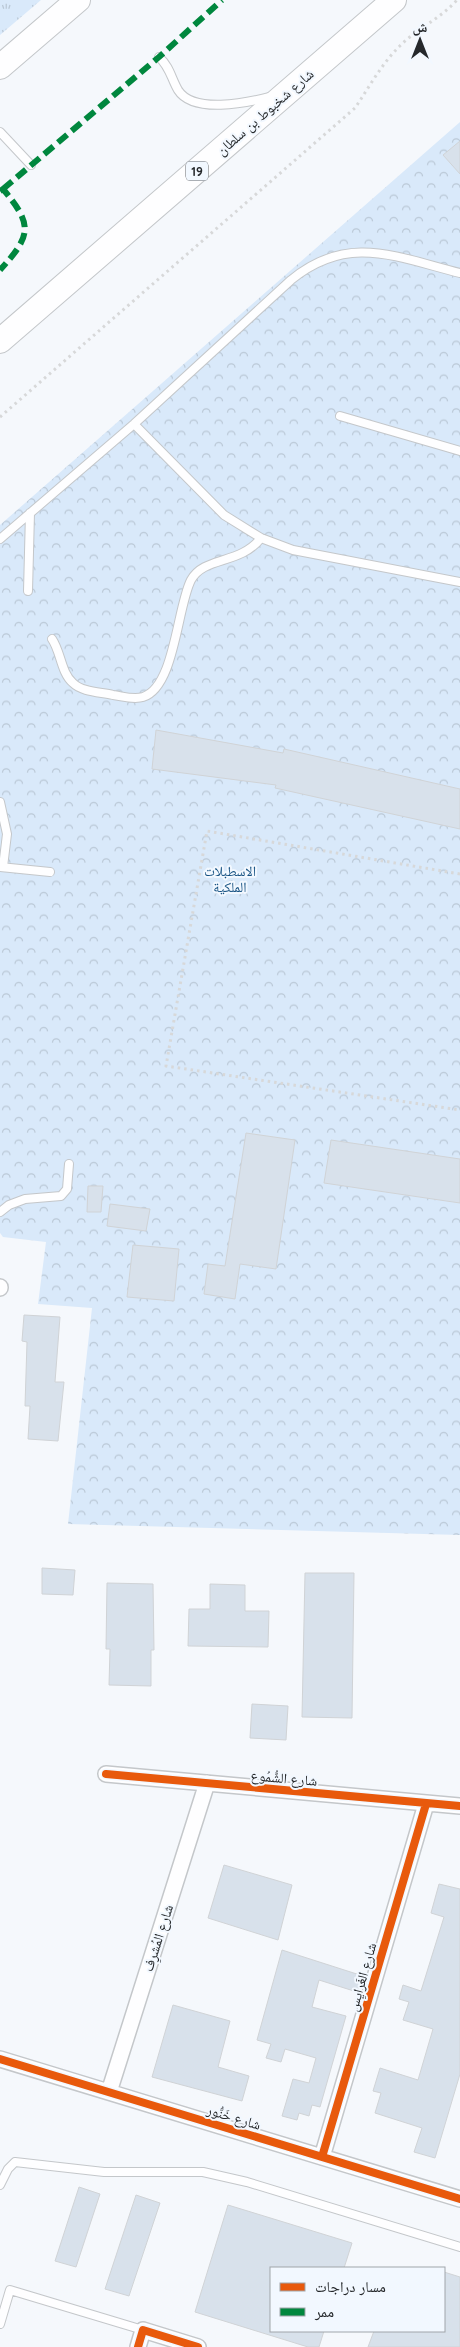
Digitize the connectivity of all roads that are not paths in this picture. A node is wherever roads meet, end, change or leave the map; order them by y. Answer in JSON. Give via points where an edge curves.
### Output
{"nodes":[{"id":1,"x":78,"y":0,"type":"edge"},
{"id":2,"x":394,"y":0,"type":"edge"},
{"id":3,"x":159,"y":57,"type":"dead end"},
{"id":4,"x":0,"y":67,"type":"edge"},
{"id":5,"x":294,"y":88,"type":"junction"},
{"id":6,"x":0,"y":132,"type":"edge"},
{"id":7,"x":31,"y":165,"type":"dead end"},
{"id":8,"x":460,"y":273,"type":"edge"},
{"id":9,"x":0,"y":341,"type":"edge"},
{"id":10,"x":340,"y":416,"type":"dead end"},
{"id":11,"x":134,"y":424,"type":"junction"},
{"id":12,"x":460,"y":451,"type":"edge"},
{"id":13,"x":30,"y":513,"type":"junction"},
{"id":14,"x":261,"y":538,"type":"junction"},
{"id":15,"x":0,"y":539,"type":"edge"},
{"id":16,"x":460,"y":582,"type":"edge"},
{"id":17,"x":28,"y":591,"type":"dead end"},
{"id":18,"x":52,"y":639,"type":"dead end"},
{"id":19,"x":0,"y":802,"type":"edge"},
{"id":20,"x":1,"y":867,"type":"edge"},
{"id":21,"x":50,"y":872,"type":"dead end"},
{"id":22,"x":69,"y":1164,"type":"dead end"},
{"id":23,"x":0,"y":1212,"type":"edge"},
{"id":24,"x":106,"y":1774,"type":"dead end"},
{"id":25,"x":207,"y":1783,"type":"junction"},
{"id":26,"x":426,"y":1804,"type":"junction"},
{"id":27,"x":460,"y":1806,"type":"edge"},
{"id":28,"x":0,"y":2059,"type":"edge"},
{"id":29,"x":109,"y":2092,"type":"junction"},
{"id":30,"x":322,"y":2157,"type":"junction"},
{"id":31,"x":0,"y":2185,"type":"edge"},
{"id":32,"x":460,"y":2199,"type":"edge"},
{"id":33,"x":460,"y":2247,"type":"edge"},
{"id":34,"x":0,"y":2324,"type":"edge"},
{"id":35,"x":143,"y":2330,"type":"junction"},
{"id":36,"x":138,"y":2347,"type":"edge"},
{"id":37,"x":198,"y":2347,"type":"edge"}],
"edges":[{"from":1,"to":4,"type":"main road"},
{"from":2,"to":5,"type":"main road","name":"شارع شخبوط بن سلطان","number":"19"},
{"from":3,"to":5,"type":"lane","via":[[172,73],[178,89],[194,102],[241,103]]},
{"from":5,"to":9,"type":"main road","name":"شارع شخبوط بن سلطان","number":"19"},
{"from":6,"to":7,"type":"lane"},
{"from":8,"to":11,"type":"lane","via":[[377,253],[346,253],[316,262],[291,280]]},
{"from":10,"to":12,"type":"lane"},
{"from":11,"to":13,"type":"lane"},
{"from":11,"to":14,"type":"lane","via":[[208,501],[236,524]]},
{"from":13,"to":15,"type":"lane"},
{"from":13,"to":17,"type":"lane"},
{"from":14,"to":16,"type":"lane","via":[[293,550]]},
{"from":14,"to":18,"type":"lane","via":[[244,554],[204,567],[191,580],[175,643],[161,681],[145,696],[130,698],[74,685]]},
{"from":19,"to":20,"type":"lane","via":[[6,834]]},
{"from":20,"to":21,"type":"lane"},
{"from":22,"to":23,"type":"lane","via":[[67,1189],[62,1196],[25,1199]]},
{"from":24,"to":25,"type":"street","name":"شارع الشُّمُوع"},
{"from":25,"to":26,"type":"street","name":"شارع الشُّمُوع"},
{"from":25,"to":29,"type":"street","name":"شارع المُشرِف"},
{"from":26,"to":27,"type":"street","name":"شارع الشُّمُوع"},
{"from":26,"to":30,"type":"street","name":"شارع الغَرايِس"},
{"from":28,"to":29,"type":"street","name":"شارع خَنُّور"},
{"from":29,"to":30,"type":"street","name":"شارع خَنُّور"},
{"from":30,"to":32,"type":"street","name":"شارع خَنُّور"},
{"from":31,"to":33,"type":"lane","via":[[15,2162],[104,2172],[203,2172],[247,2182]]},
{"from":34,"to":35,"type":"lane","via":[[10,2290]]},
{"from":35,"to":36,"type":"street"},
{"from":35,"to":37,"type":"street"}]}
